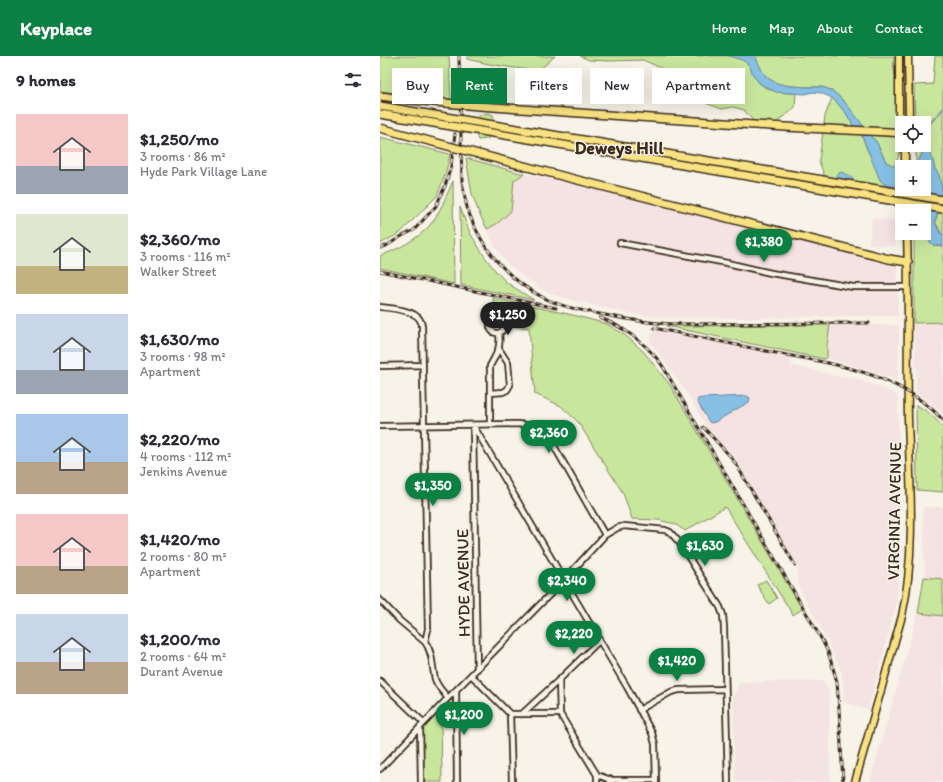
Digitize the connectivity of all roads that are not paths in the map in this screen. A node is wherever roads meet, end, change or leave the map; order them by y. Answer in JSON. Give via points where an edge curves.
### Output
{"nodes":[{"id":1,"x":899,"y":57,"type":"edge"},
{"id":2,"x":908,"y":57,"type":"edge"},
{"id":3,"x":380,"y":96,"type":"edge"},
{"id":4,"x":380,"y":106,"type":"edge"},
{"id":5,"x":380,"y":114,"type":"edge"},
{"id":6,"x":899,"y":116,"type":"edge"},
{"id":7,"x":909,"y":116,"type":"edge"},
{"id":8,"x":380,"y":128,"type":"edge"},
{"id":9,"x":895,"y":132,"type":"edge"},
{"id":10,"x":943,"y":200,"type":"edge"},
{"id":11,"x":943,"y":209,"type":"edge"},
{"id":12,"x":907,"y":240,"type":"edge"},
{"id":13,"x":620,"y":243,"type":"dead end"},
{"id":14,"x":908,"y":262,"type":"junction"},
{"id":15,"x":908,"y":287,"type":"junction"},
{"id":16,"x":380,"y":307,"type":"edge"},
{"id":17,"x":499,"y":333,"type":"dead end"},
{"id":18,"x":499,"y":349,"type":"junction"},
{"id":19,"x":423,"y":365,"type":"junction"},
{"id":20,"x":380,"y":366,"type":"edge"},
{"id":21,"x":490,"y":393,"type":"junction"},
{"id":22,"x":490,"y":424,"type":"junction"},
{"id":23,"x":424,"y":425,"type":"junction"},
{"id":24,"x":473,"y":425,"type":"junction"},
{"id":25,"x":380,"y":426,"type":"edge"},
{"id":26,"x":605,"y":535,"type":"junction"},
{"id":27,"x":564,"y":580,"type":"junction"},
{"id":28,"x":380,"y":600,"type":"edge"},
{"id":29,"x":599,"y":641,"type":"junction"},
{"id":30,"x":425,"y":642,"type":"junction"},
{"id":31,"x":477,"y":669,"type":"junction"},
{"id":32,"x":471,"y":675,"type":"junction"},
{"id":33,"x":559,"y":680,"type":"junction"},
{"id":34,"x":380,"y":681,"type":"edge"},
{"id":35,"x":725,"y":689,"type":"junction"},
{"id":36,"x":456,"y":691,"type":"junction"},
{"id":37,"x":448,"y":698,"type":"junction"},
{"id":38,"x":639,"y":710,"type":"junction"},
{"id":39,"x":510,"y":714,"type":"junction"},
{"id":40,"x":522,"y":714,"type":"junction"},
{"id":41,"x":560,"y":714,"type":"junction"},
{"id":42,"x":422,"y":725,"type":"junction"},
{"id":43,"x":380,"y":769,"type":"edge"},
{"id":44,"x":597,"y":775,"type":"junction"},
{"id":45,"x":611,"y":781,"type":"edge"},
{"id":46,"x":656,"y":781,"type":"edge"},
{"id":47,"x":421,"y":782,"type":"edge"},
{"id":48,"x":457,"y":782,"type":"edge"},
{"id":49,"x":512,"y":782,"type":"edge"},
{"id":50,"x":597,"y":782,"type":"edge"},
{"id":51,"x":728,"y":782,"type":"edge"},
{"id":52,"x":855,"y":782,"type":"edge"}],
"edges":[{"from":1,"to":2,"type":"main road"},
{"from":1,"to":6,"type":"main road"},
{"from":2,"to":7,"type":"main road"},
{"from":3,"to":9,"type":"highway","bridge":true,"via":[[479,106]]},
{"from":4,"to":10,"type":"highway","bridge":true},
{"from":5,"to":11,"type":"highway","bridge":true},
{"from":8,"to":14,"type":"highway","bridge":true},
{"from":12,"to":14,"type":"main road","name":"VIRGINIA AVENUE"},
{"from":13,"to":15,"type":"street","via":[[853,287]]},
{"from":14,"to":15,"type":"main road","name":"VIRGINIA AVENUE"},
{"from":15,"to":52,"type":"main road","name":"VIRGINIA AVENUE","via":[[911,536],[906,602]]},
{"from":16,"to":19,"type":"street","via":[[406,311],[420,319]]},
{"from":17,"to":18,"type":"street"},
{"from":18,"to":21,"type":"street","via":[[490,366]]},
{"from":18,"to":21,"type":"street","via":[[508,363],[510,385],[504,392]]},
{"from":19,"to":20,"type":"street"},
{"from":19,"to":23,"type":"street"},
{"from":21,"to":22,"type":"street"},
{"from":22,"to":24,"type":"street"},
{"from":22,"to":26,"type":"street","via":[[530,425],[543,432],[550,439]]},
{"from":23,"to":24,"type":"street"},
{"from":23,"to":25,"type":"street"},
{"from":23,"to":30,"type":"street","via":[[428,629]]},
{"from":24,"to":27,"type":"street"},
{"from":24,"to":31,"type":"street","name":"HYDE AVENUE"},
{"from":26,"to":27,"type":"street"},
{"from":26,"to":35,"type":"street","via":[[624,526],[647,528],[670,532],[679,542],[723,615]]},
{"from":27,"to":29,"type":"street"},
{"from":27,"to":31,"type":"street"},
{"from":28,"to":30,"type":"street"},
{"from":29,"to":33,"type":"street"},
{"from":29,"to":38,"type":"street"},
{"from":30,"to":37,"type":"street","via":[[430,649],[438,687]]},
{"from":31,"to":32,"type":"street"},
{"from":32,"to":36,"type":"street"},
{"from":32,"to":39,"type":"street"},
{"from":33,"to":40,"type":"street"},
{"from":33,"to":41,"type":"street"},
{"from":34,"to":42,"type":"street"},
{"from":35,"to":38,"type":"street","via":[[679,690]]},
{"from":35,"to":51,"type":"street"},
{"from":36,"to":37,"type":"street"},
{"from":36,"to":48,"type":"street"},
{"from":37,"to":42,"type":"street"},
{"from":38,"to":46,"type":"street","via":[[655,744]]},
{"from":39,"to":40,"type":"street"},
{"from":39,"to":49,"type":"street"},
{"from":40,"to":41,"type":"street"},
{"from":41,"to":44,"type":"street"},
{"from":42,"to":43,"type":"street"},
{"from":42,"to":47,"type":"street"},
{"from":44,"to":45,"type":"street"},
{"from":44,"to":50,"type":"street"},
{"from":45,"to":46,"type":"street"}]}
